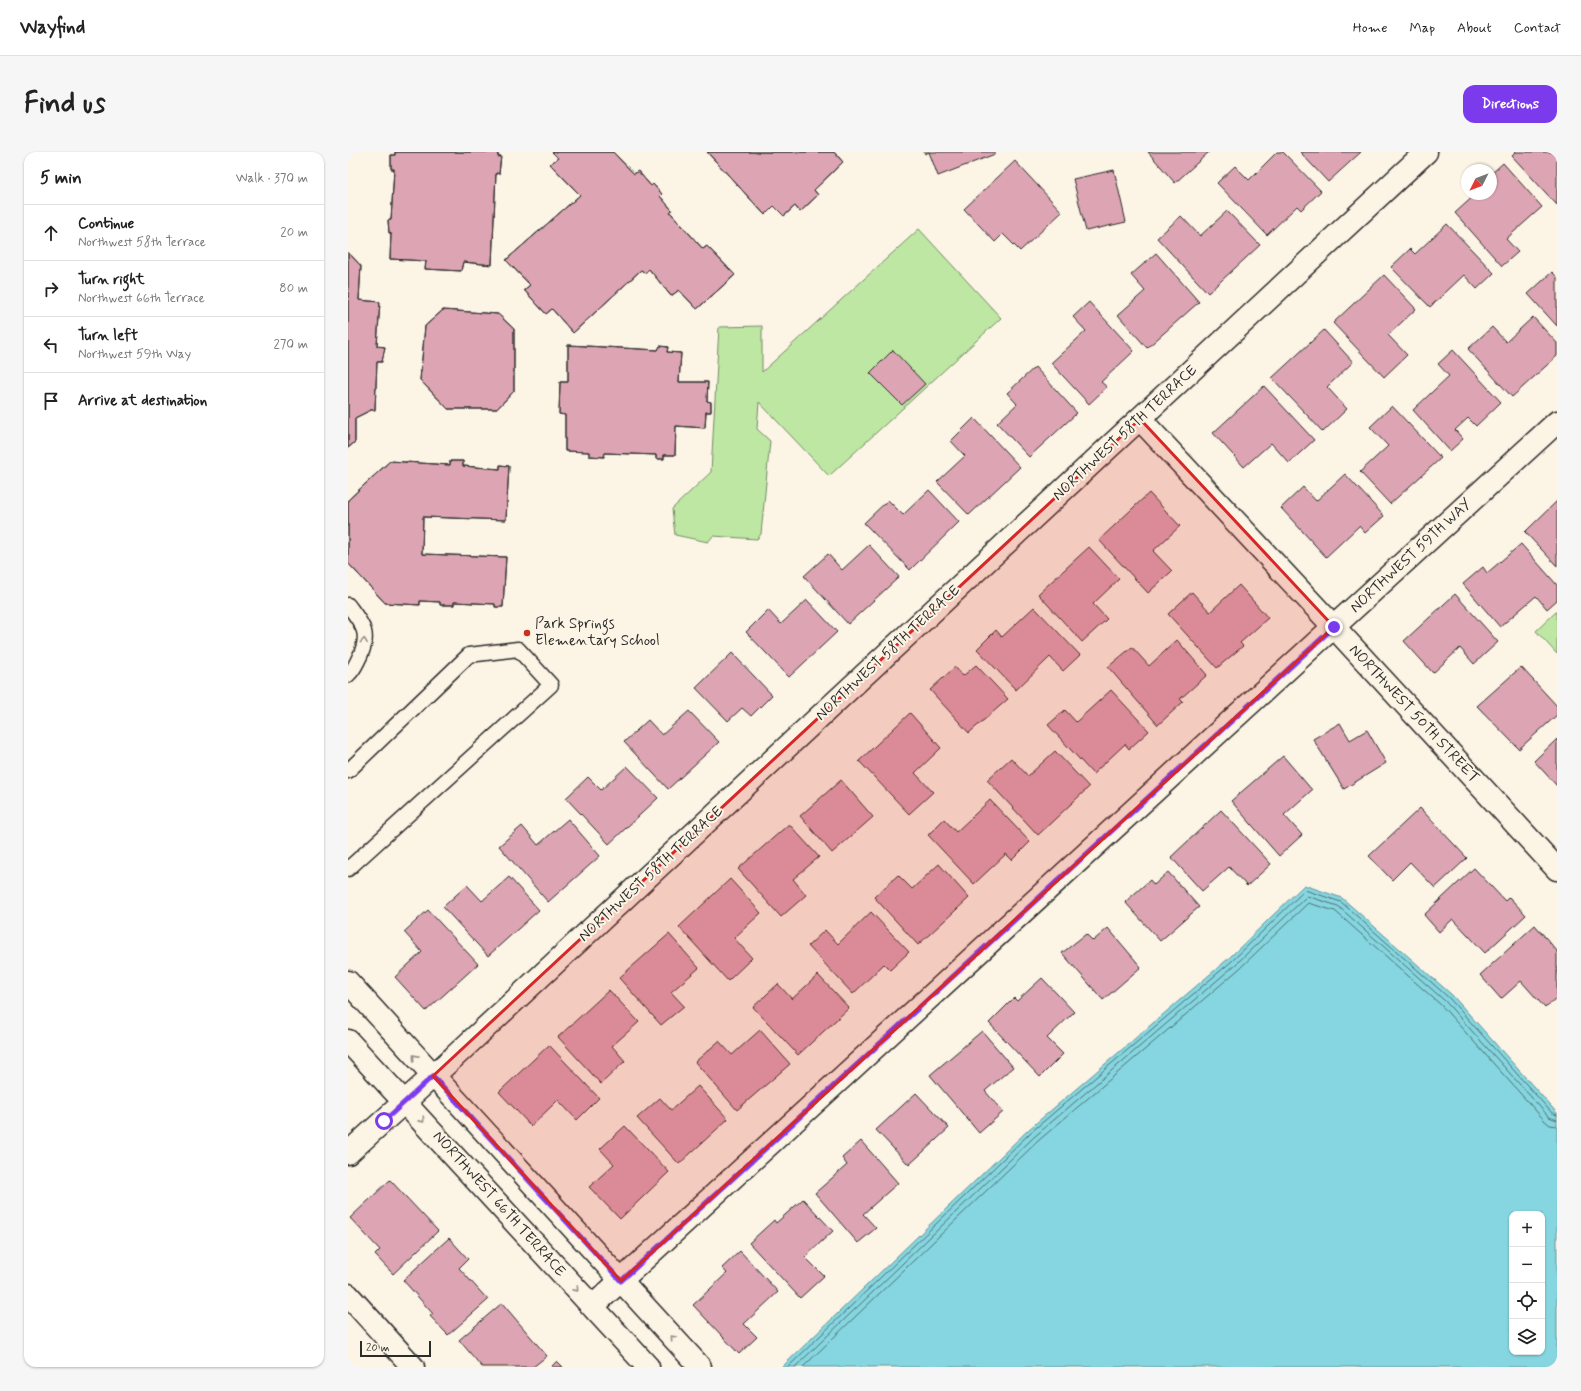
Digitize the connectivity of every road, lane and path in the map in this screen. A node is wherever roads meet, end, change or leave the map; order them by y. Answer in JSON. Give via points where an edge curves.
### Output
{"nodes":[{"id":1,"x":1426,"y":152,"type":"edge"},
{"id":2,"x":1140,"y":419,"type":"junction"},
{"id":3,"x":1557,"y":422,"type":"edge"},
{"id":4,"x":348,"y":605,"type":"edge"},
{"id":5,"x":1334,"y":627,"type":"junction"},
{"id":6,"x":348,"y":675,"type":"edge"},
{"id":7,"x":348,"y":771,"type":"edge"},
{"id":8,"x":348,"y":869,"type":"edge"},
{"id":9,"x":1557,"y":869,"type":"edge"},
{"id":10,"x":348,"y":982,"type":"edge"},
{"id":11,"x":348,"y":1041,"type":"edge"},
{"id":12,"x":433,"y":1076,"type":"junction"},
{"id":13,"x":405,"y":1101,"type":"junction"},
{"id":14,"x":348,"y":1153,"type":"edge"},
{"id":15,"x":621,"y":1281,"type":"junction"},
{"id":16,"x":348,"y":1295,"type":"edge"},
{"id":17,"x":593,"y":1306,"type":"junction"},
{"id":18,"x":413,"y":1367,"type":"edge"},
{"id":19,"x":648,"y":1367,"type":"edge"},
{"id":20,"x":700,"y":1367,"type":"edge"}],
"edges":[{"from":1,"to":2,"type":"street","name":"NORTHWEST 58TH TERRACE"},
{"from":2,"to":5,"type":"street","name":"NORTHWEST 50TH STREET"},
{"from":2,"to":12,"type":"street","name":"NORTHWEST 58TH TERRACE"},
{"from":3,"to":5,"type":"street","name":"NORTHWEST 59TH WAY"},
{"from":6,"to":4,"type":"lane","one_way":true,"via":[[353,671],[364,647],[365,635],[362,624]]},
{"from":5,"to":9,"type":"street","name":"NORTHWEST 50TH STREET"},
{"from":5,"to":15,"type":"street","name":"NORTHWEST 59TH WAY"},
{"from":7,"to":8,"type":"lane","via":[[470,655],[518,649],[551,685]]},
{"from":12,"to":10,"type":"street","one_way":true},
{"from":11,"to":13,"type":"street","name":"NORTHWEST 66TH TERRACE"},
{"from":12,"to":13,"type":"street","name":"NORTHWEST 58TH TERRACE"},
{"from":12,"to":15,"type":"street"},
{"from":13,"to":14,"type":"street","name":"NORTHWEST 58TH TERRACE"},
{"from":13,"to":17,"type":"street","name":"NORTHWEST 66TH TERRACE","one_way":true},
{"from":15,"to":17,"type":"street","name":"NORTHWEST 59TH WAY"},
{"from":20,"to":15,"type":"street","one_way":true},
{"from":16,"to":18,"type":"street"},
{"from":17,"to":19,"type":"street","name":"NORTHWEST 66TH TERRACE"}]}
